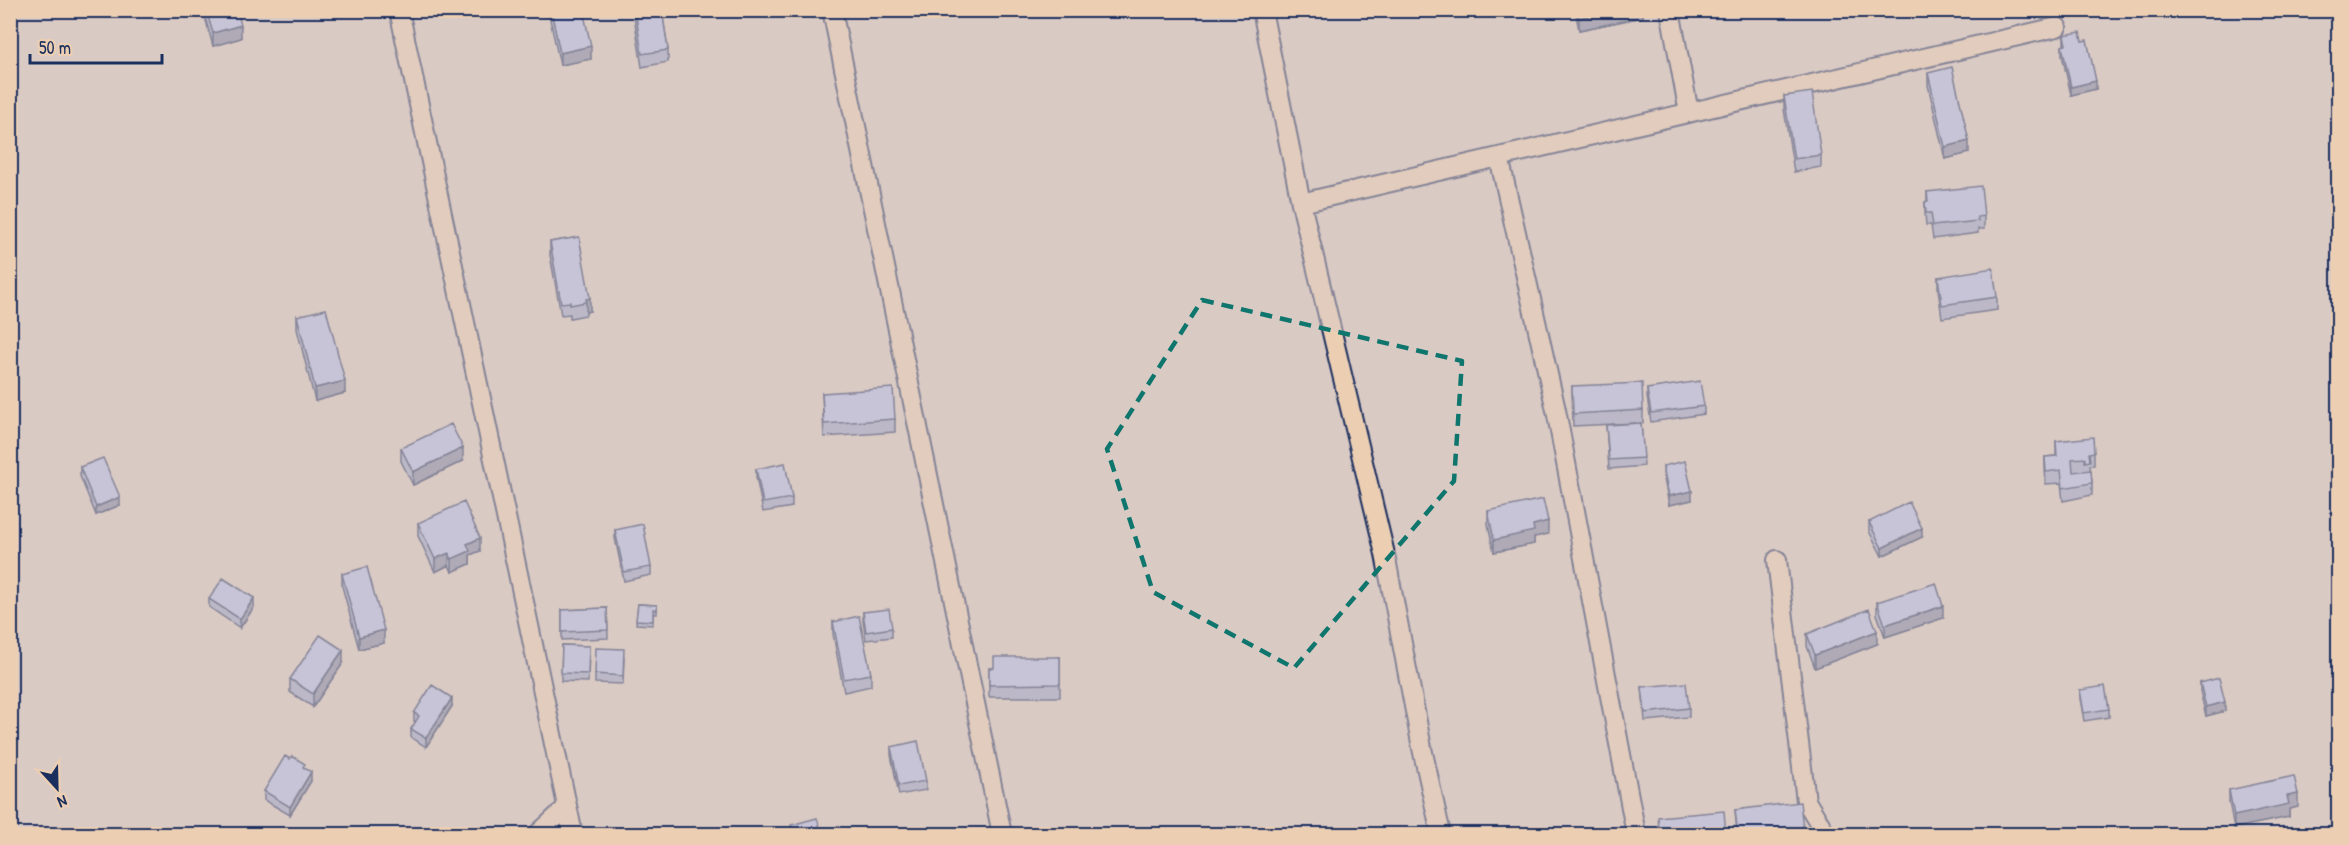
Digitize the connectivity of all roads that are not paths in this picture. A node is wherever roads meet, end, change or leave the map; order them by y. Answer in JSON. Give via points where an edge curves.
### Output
{"nodes":[{"id":1,"x":399,"y":10,"type":"edge"},
{"id":2,"x":832,"y":10,"type":"edge"},
{"id":3,"x":1262,"y":10,"type":"edge"},
{"id":4,"x":1670,"y":10,"type":"edge"},
{"id":5,"x":2057,"y":27,"type":"dead end"},
{"id":6,"x":1689,"y":113,"type":"junction"},
{"id":7,"x":1499,"y":157,"type":"junction"},
{"id":8,"x":1301,"y":204,"type":"junction"},
{"id":9,"x":1777,"y":560,"type":"dead end"},
{"id":10,"x":567,"y":807,"type":"junction"},
{"id":11,"x":538,"y":834,"type":"edge"},
{"id":12,"x":573,"y":834,"type":"edge"},
{"id":13,"x":1002,"y":834,"type":"edge"},
{"id":14,"x":1441,"y":834,"type":"edge"},
{"id":15,"x":1636,"y":834,"type":"edge"},
{"id":16,"x":1826,"y":834,"type":"edge"}],
"edges":[{"from":1,"to":10,"type":"street"},
{"from":2,"to":13,"type":"street"},
{"from":3,"to":8,"type":"street"},
{"from":4,"to":6,"type":"street"},
{"from":5,"to":6,"type":"street"},
{"from":6,"to":7,"type":"street"},
{"from":7,"to":8,"type":"street"},
{"from":7,"to":15,"type":"street","via":[[1556,410]]},
{"from":8,"to":14,"type":"street","via":[[1385,554]]},
{"from":9,"to":16,"type":"street","via":[[1806,801]]},
{"from":10,"to":11,"type":"street"},
{"from":10,"to":12,"type":"street"}]}
